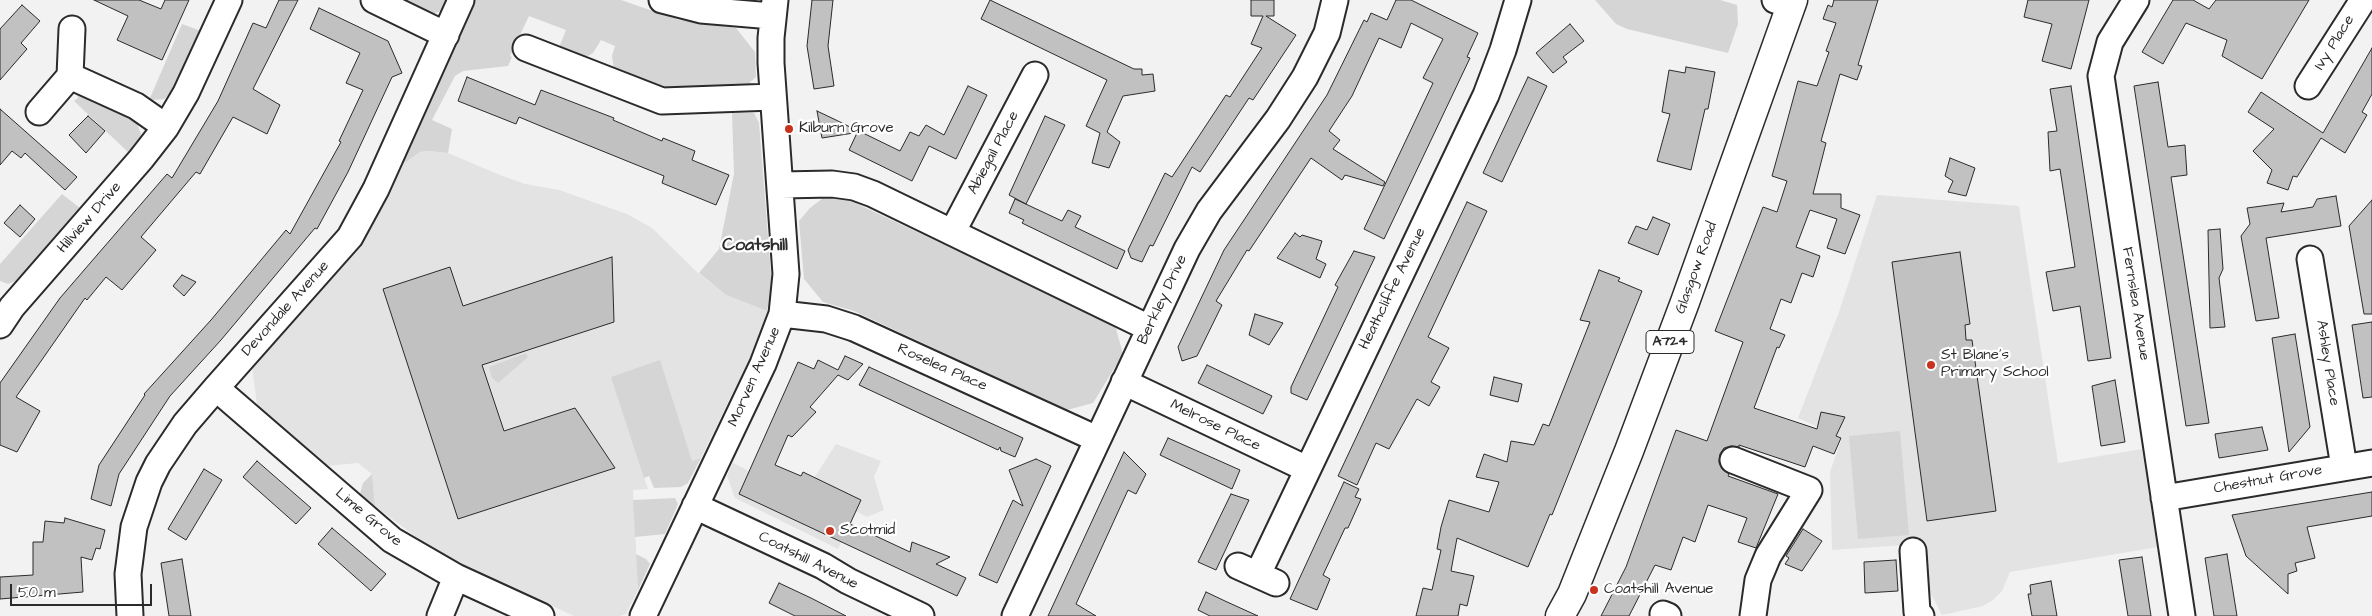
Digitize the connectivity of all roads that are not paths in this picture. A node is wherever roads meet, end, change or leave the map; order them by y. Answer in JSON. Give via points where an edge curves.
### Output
{"nodes":[{"id":1,"x":229,"y":0,"type":"edge"},
{"id":2,"x":374,"y":0,"type":"edge"},
{"id":3,"x":461,"y":0,"type":"edge"},
{"id":4,"x":662,"y":0,"type":"edge"},
{"id":5,"x":1336,"y":0,"type":"edge"},
{"id":6,"x":1518,"y":0,"type":"edge"},
{"id":7,"x":2136,"y":0,"type":"edge"},
{"id":8,"x":2362,"y":0,"type":"edge"},
{"id":9,"x":1786,"y":2,"type":"edge"},
{"id":10,"x":774,"y":8,"type":"edge"},
{"id":11,"x":72,"y":29,"type":"dead end"},
{"id":12,"x":446,"y":35,"type":"junction"},
{"id":13,"x":526,"y":48,"type":"dead end"},
{"id":14,"x":1035,"y":75,"type":"dead end"},
{"id":15,"x":70,"y":76,"type":"junction"},
{"id":16,"x":2308,"y":86,"type":"dead end"},
{"id":17,"x":773,"y":97,"type":"junction"},
{"id":18,"x":39,"y":112,"type":"dead end"},
{"id":19,"x":166,"y":127,"type":"junction"},
{"id":20,"x":781,"y":185,"type":"junction"},
{"id":21,"x":953,"y":231,"type":"junction"},
{"id":22,"x":2310,"y":259,"type":"dead end"},
{"id":23,"x":4,"y":310,"type":"edge"},
{"id":24,"x":782,"y":314,"type":"junction"},
{"id":25,"x":1149,"y":328,"type":"junction"},
{"id":26,"x":1124,"y":382,"type":"junction"},
{"id":27,"x":216,"y":388,"type":"junction"},
{"id":28,"x":1097,"y":439,"type":"junction"},
{"id":29,"x":1733,"y":460,"type":"dead end"},
{"id":30,"x":2372,"y":463,"type":"edge"},
{"id":31,"x":2344,"y":467,"type":"junction"},
{"id":32,"x":1307,"y":469,"type":"junction"},
{"id":33,"x":2164,"y":498,"type":"junction"},
{"id":34,"x":695,"y":506,"type":"junction"},
{"id":35,"x":1913,"y":551,"type":"dead end"},
{"id":36,"x":1257,"y":575,"type":"dead end"},
{"id":37,"x":456,"y":577,"type":"junction"},
{"id":38,"x":908,"y":613,"type":"edge"},
{"id":39,"x":130,"y":616,"type":"edge"},
{"id":40,"x":440,"y":616,"type":"edge"},
{"id":41,"x":541,"y":616,"type":"edge"},
{"id":42,"x":643,"y":616,"type":"edge"},
{"id":43,"x":1015,"y":616,"type":"edge"},
{"id":44,"x":1560,"y":616,"type":"edge"},
{"id":45,"x":1753,"y":616,"type":"edge"},
{"id":46,"x":1921,"y":616,"type":"edge"},
{"id":47,"x":2182,"y":616,"type":"edge"}],
"edges":[{"from":1,"to":19,"type":"street","name":"Hillview Drive","via":[[186,93]]},
{"from":2,"to":12,"type":"street"},
{"from":3,"to":12,"type":"street","name":"Devondale Avenue"},
{"from":4,"to":10,"type":"street","via":[[701,10]]},
{"from":5,"to":25,"type":"street","name":"Berkley Drive","via":[[1327,33],[1305,77],[1278,119],[1209,211]]},
{"from":6,"to":32,"type":"street","name":"Heathcliffe Avenue","via":[[1486,95]]},
{"from":7,"to":33,"type":"street","name":"Fernslea Avenue","via":[[2110,42],[2101,76]]},
{"from":8,"to":16,"type":"street","name":"Ivy Place"},
{"from":9,"to":44,"type":"main road","name":"Glasgow Road","number":"A724","via":[[1636,432],[1572,594]]},
{"from":10,"to":17,"type":"street","name":"Morven Avenue"},
{"from":11,"to":15,"type":"street"},
{"from":12,"to":27,"type":"street","name":"Devondale Avenue","via":[[376,189],[350,237]]},
{"from":13,"to":17,"type":"street","via":[[662,101]]},
{"from":14,"to":21,"type":"street","name":"Abiegail Place"},
{"from":15,"to":18,"type":"street"},
{"from":15,"to":19,"type":"street","via":[[136,106]]},
{"from":17,"to":20,"type":"street","name":"Morven Avenue"},
{"from":19,"to":23,"type":"street","name":"Hillview Drive"},
{"from":20,"to":21,"type":"street","via":[[854,187]]},
{"from":20,"to":24,"type":"street","name":"Morven Avenue","via":[[786,274]]},
{"from":21,"to":25,"type":"street"},
{"from":22,"to":31,"type":"street","name":"Ashley Place"},
{"from":24,"to":28,"type":"street","name":"Roselea Place","via":[[826,319],[854,328]]},
{"from":24,"to":34,"type":"street","name":"Morven Avenue","via":[[770,350]]},
{"from":25,"to":26,"type":"street","name":"Berkley Drive"},
{"from":26,"to":28,"type":"street","name":"Berkley Drive"},
{"from":26,"to":32,"type":"street","name":"Melrose Place"},
{"from":27,"to":37,"type":"street","name":"Lime Grove","via":[[392,540]]},
{"from":27,"to":39,"type":"street","name":"Devondale Avenue","via":[[169,446],[149,482],[134,526],[130,551]]},
{"from":28,"to":43,"type":"street","name":"Berkley Drive"},
{"from":29,"to":45,"type":"street","via":[[1809,490],[1768,556],[1758,580]]},
{"from":30,"to":31,"type":"street","name":"Chestnut Grove"},
{"from":31,"to":33,"type":"street","name":"Chestnut Grove"},
{"from":32,"to":36,"type":"street","name":"Heathcliffe Avenue"},
{"from":33,"to":47,"type":"street","name":"Fernslea Avenue"},
{"from":34,"to":38,"type":"street","name":"Coatshill Avenue","via":[[823,566]]},
{"from":34,"to":42,"type":"street","name":"Morven Avenue"},
{"from":35,"to":46,"type":"street","via":[[1917,612]]},
{"from":37,"to":40,"type":"street"},
{"from":37,"to":41,"type":"street","name":"Lime Grove"}]}
